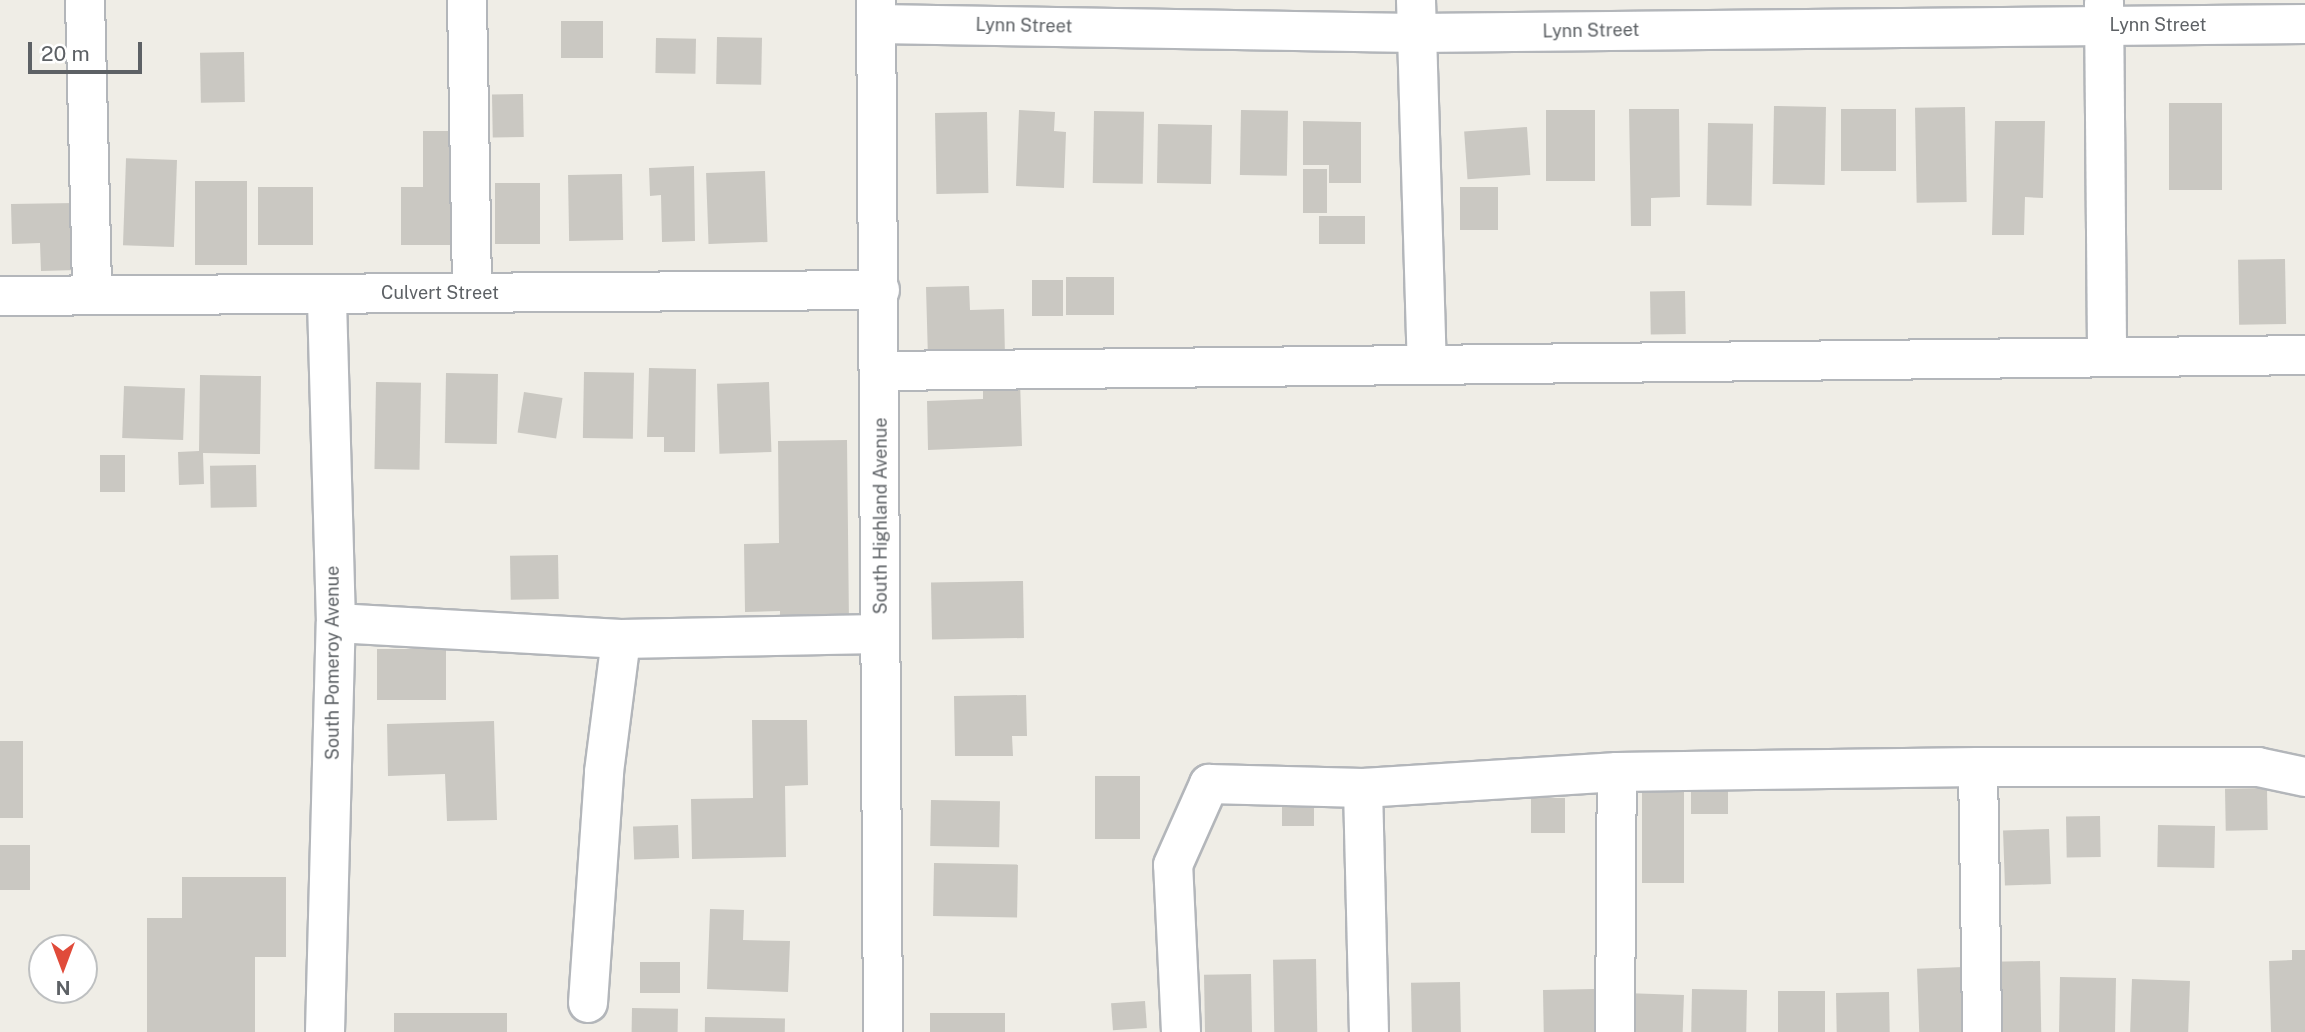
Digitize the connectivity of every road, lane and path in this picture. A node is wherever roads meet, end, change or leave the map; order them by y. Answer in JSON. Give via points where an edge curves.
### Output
{"nodes":[{"id":1,"x":85,"y":0,"type":"edge"},
{"id":2,"x":467,"y":0,"type":"edge"},
{"id":3,"x":877,"y":12,"type":"edge"},
{"id":4,"x":2104,"y":13,"type":"edge"},
{"id":5,"x":1416,"y":16,"type":"edge"},
{"id":6,"x":2305,"y":24,"type":"edge"},
{"id":7,"x":880,"y":290,"type":"junction"},
{"id":8,"x":472,"y":293,"type":"junction"},
{"id":9,"x":327,"y":294,"type":"junction"},
{"id":10,"x":92,"y":295,"type":"junction"},
{"id":11,"x":0,"y":296,"type":"edge"},
{"id":12,"x":2107,"y":352,"type":"junction"},
{"id":13,"x":2305,"y":355,"type":"edge"},
{"id":14,"x":1427,"y":362,"type":"junction"},
{"id":15,"x":881,"y":371,"type":"junction"},
{"id":16,"x":336,"y":623,"type":"junction"},
{"id":17,"x":880,"y":634,"type":"junction"},
{"id":18,"x":621,"y":639,"type":"junction"},
{"id":19,"x":1978,"y":767,"type":"junction"},
{"id":20,"x":1617,"y":772,"type":"junction"},
{"id":21,"x":2305,"y":777,"type":"edge"},
{"id":22,"x":1363,"y":788,"type":"junction"},
{"id":23,"x":588,"y":1003,"type":"dead end"},
{"id":24,"x":325,"y":1032,"type":"edge"},
{"id":25,"x":883,"y":1032,"type":"edge"},
{"id":26,"x":1181,"y":1032,"type":"edge"},
{"id":27,"x":1369,"y":1032,"type":"edge"},
{"id":28,"x":1615,"y":1032,"type":"edge"},
{"id":29,"x":1982,"y":1032,"type":"edge"}],
"edges":[{"from":1,"to":10,"type":"street"},
{"from":2,"to":8,"type":"street"},
{"from":3,"to":5,"type":"street","name":"Lynn Street"},
{"from":3,"to":7,"type":"street","name":"South Highland Avenue"},
{"from":4,"to":5,"type":"street","name":"Lynn Street"},
{"from":4,"to":6,"type":"street","name":"Lynn Street"},
{"from":4,"to":12,"type":"street"},
{"from":5,"to":14,"type":"street"},
{"from":7,"to":8,"type":"street","name":"Culvert Street"},
{"from":7,"to":15,"type":"street","name":"South Highland Avenue"},
{"from":8,"to":9,"type":"street","name":"Culvert Street"},
{"from":9,"to":10,"type":"street","name":"Culvert Street"},
{"from":9,"to":16,"type":"street","name":"South Pomeroy Avenue"},
{"from":10,"to":11,"type":"street","name":"Culvert Street"},
{"from":12,"to":13,"type":"street"},
{"from":12,"to":14,"type":"street"},
{"from":14,"to":15,"type":"street"},
{"from":15,"to":17,"type":"street","name":"South Highland Avenue"},
{"from":16,"to":18,"type":"street"},
{"from":16,"to":24,"type":"street","name":"South Pomeroy Avenue","via":[[320,688]]},
{"from":17,"to":18,"type":"street"},
{"from":17,"to":25,"type":"street","name":"South Highland Avenue"},
{"from":18,"to":23,"type":"street","via":[[604,772]]},
{"from":19,"to":20,"type":"street"},
{"from":19,"to":21,"type":"street","via":[[2258,767]]},
{"from":19,"to":29,"type":"street"},
{"from":20,"to":22,"type":"street"},
{"from":20,"to":28,"type":"street"},
{"from":22,"to":26,"type":"street","via":[[1209,784],[1173,865]]},
{"from":22,"to":27,"type":"street"}]}
